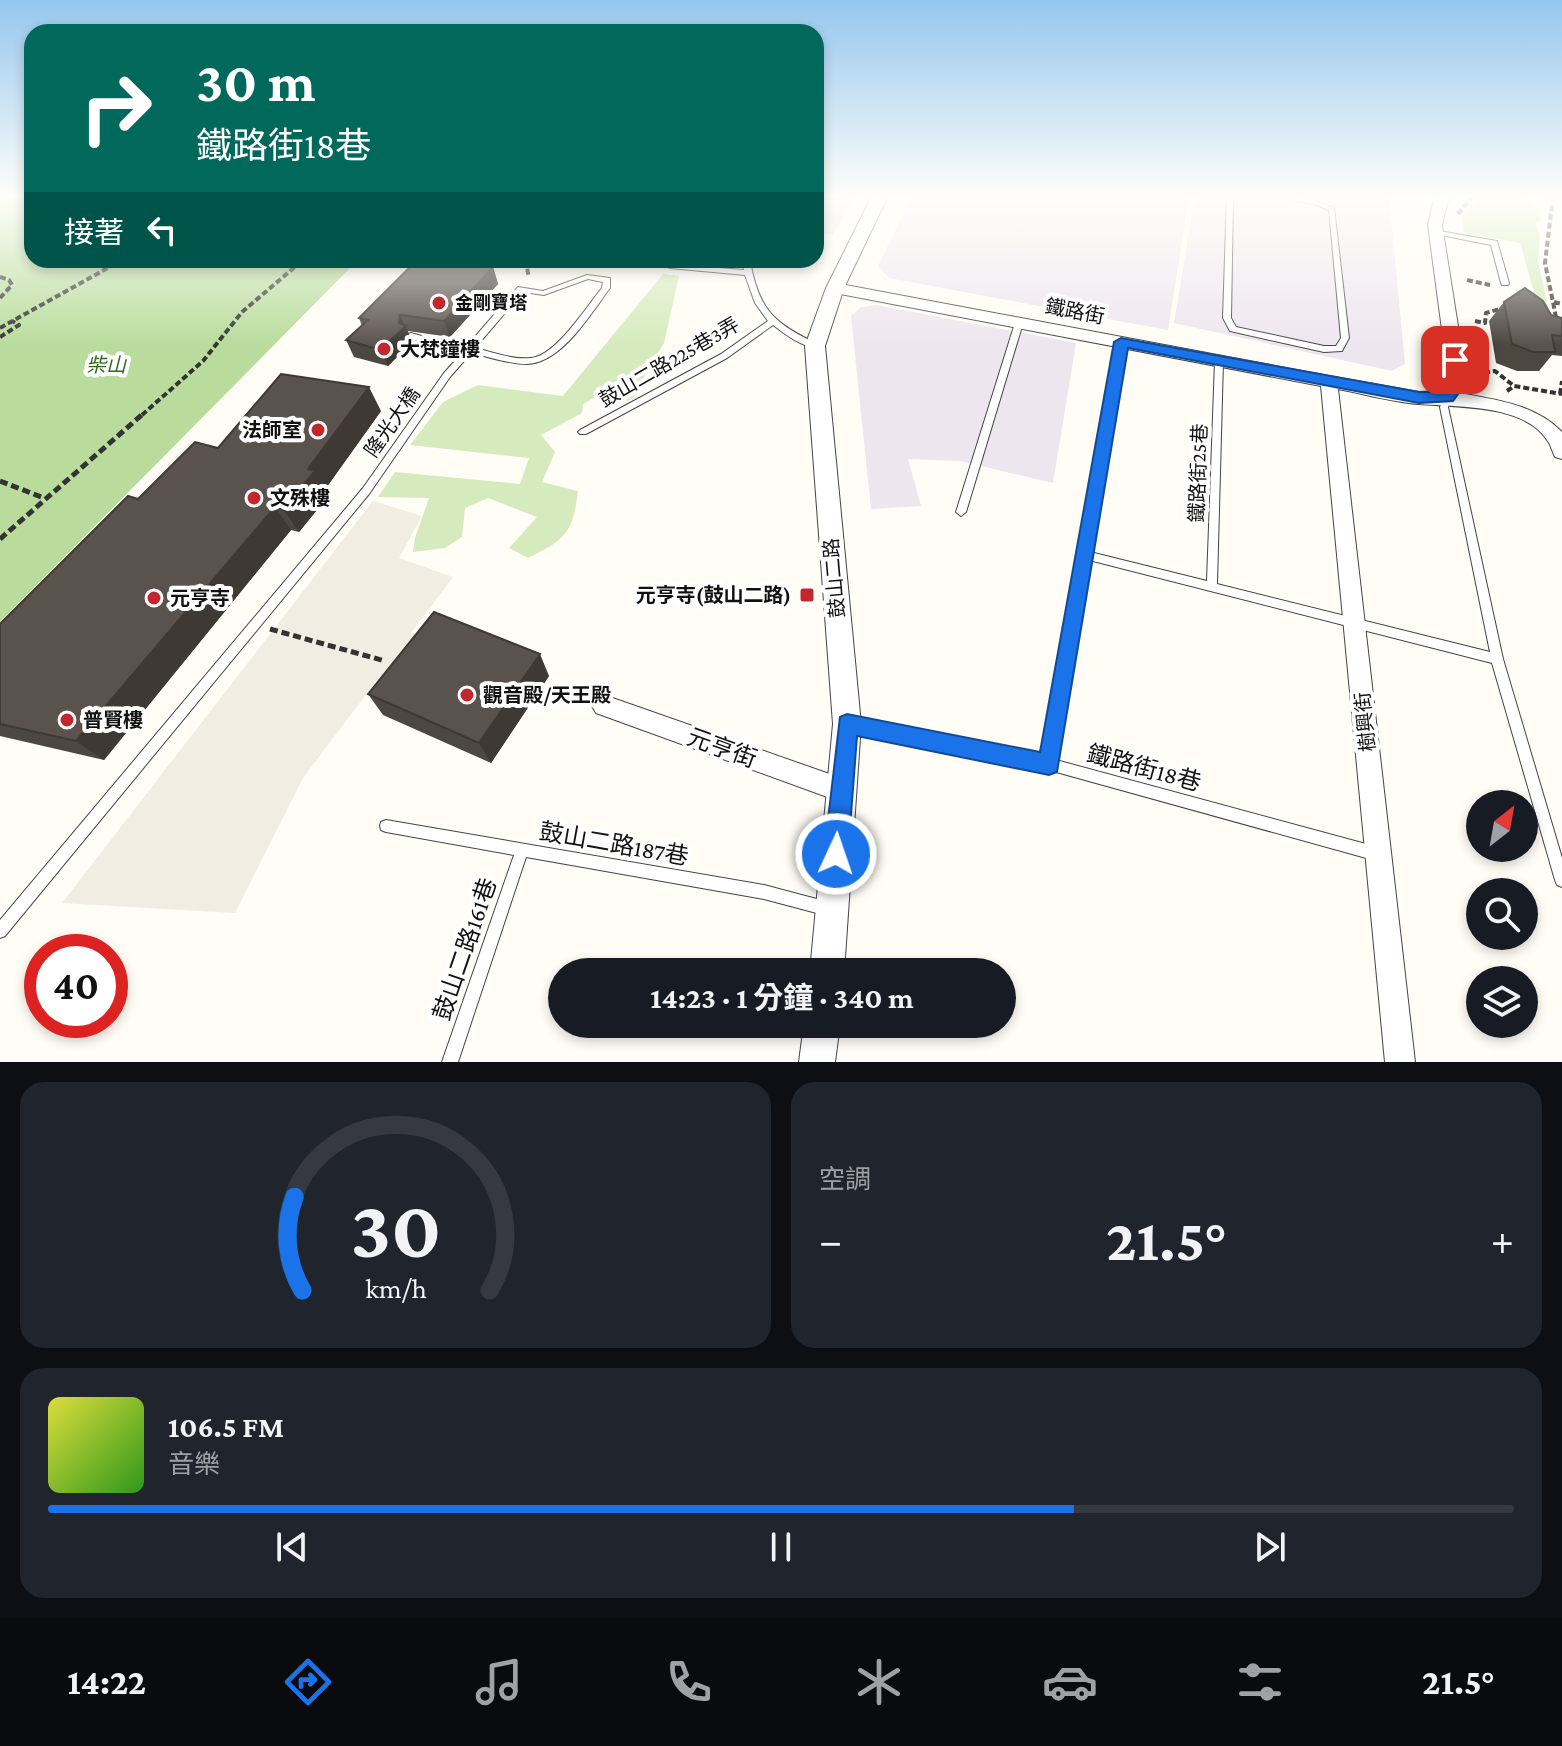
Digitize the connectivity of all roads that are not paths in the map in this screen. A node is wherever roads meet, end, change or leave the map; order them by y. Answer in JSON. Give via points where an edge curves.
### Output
{"nodes":[{"id":1,"x":856,"y":246,"type":"edge"},
{"id":2,"x":1229,"y":246,"type":"edge"},
{"id":3,"x":1336,"y":246,"type":"edge"},
{"id":4,"x":1438,"y":246,"type":"edge"},
{"id":5,"x":1495,"y":246,"type":"edge"},
{"id":6,"x":692,"y":268,"type":"edge"},
{"id":7,"x":747,"y":268,"type":"edge"},
{"id":8,"x":748,"y":273,"type":"junction"},
{"id":9,"x":529,"y":278,"type":"road end"},
{"id":10,"x":1505,"y":283,"type":"dead end"},
{"id":11,"x":835,"y":288,"type":"junction"},
{"id":12,"x":521,"y":289,"type":"junction"},
{"id":13,"x":772,"y":322,"type":"junction"},
{"id":14,"x":1019,"y":323,"type":"junction"},
{"id":15,"x":411,"y":336,"type":"dead end"},
{"id":16,"x":1121,"y":342,"type":"junction"},
{"id":17,"x":815,"y":346,"type":"junction"},
{"id":18,"x":466,"y":350,"type":"junction"},
{"id":19,"x":1219,"y":361,"type":"junction"},
{"id":20,"x":1329,"y":382,"type":"junction"},
{"id":21,"x":1448,"y":397,"type":"junction"},
{"id":22,"x":583,"y":432,"type":"dead end"},
{"id":23,"x":1562,"y":452,"type":"edge"},
{"id":24,"x":961,"y":512,"type":"dead end"},
{"id":25,"x":1086,"y":555,"type":"junction"},
{"id":26,"x":1212,"y":586,"type":"junction"},
{"id":27,"x":1354,"y":621,"type":"junction"},
{"id":28,"x":1497,"y":659,"type":"junction"},
{"id":29,"x":604,"y":706,"type":"dead end"},
{"id":30,"x":847,"y":724,"type":"junction"},
{"id":31,"x":1049,"y":764,"type":"junction"},
{"id":32,"x":841,"y":790,"type":"junction"},
{"id":33,"x":386,"y":826,"type":"dead end"},
{"id":34,"x":522,"y":850,"type":"junction"},
{"id":35,"x":1378,"y":855,"type":"junction"},
{"id":36,"x":1562,"y":880,"type":"edge"},
{"id":37,"x":833,"y":911,"type":"junction"},
{"id":38,"x":0,"y":931,"type":"edge"},
{"id":39,"x":828,"y":958,"type":"edge"},
{"id":40,"x":820,"y":1038,"type":"edge"},
{"id":41,"x":450,"y":1062,"type":"edge"},
{"id":42,"x":817,"y":1062,"type":"edge"},
{"id":43,"x":1400,"y":1062,"type":"edge"}],
"edges":[{"from":1,"to":11,"type":"street","name":"鼓山二路"},
{"from":2,"to":3,"type":"lane","via":[[1227,318],[1233,329],[1339,349],[1345,338]]},
{"from":4,"to":21,"type":"street","via":[[1458,383]]},
{"from":5,"to":10,"type":"lane"},
{"from":6,"to":8,"type":"lane"},
{"from":7,"to":8,"type":"lane"},
{"from":8,"to":13,"type":"lane","via":[[752,296]]},
{"from":9,"to":12,"type":"lane","name":"隆光大橋"},
{"from":11,"to":14,"type":"street","name":"鐵路街"},
{"from":11,"to":17,"type":"street","name":"鼓山二路"},
{"from":12,"to":18,"type":"lane","name":"隆光大橋"},
{"from":12,"to":18,"type":"lane","via":[[544,293],[592,276],[608,282],[557,349],[543,358],[530,361]]},
{"from":13,"to":17,"type":"lane"},
{"from":13,"to":22,"type":"lane","name":"鼓山二路225巷3弄","via":[[724,356]]},
{"from":14,"to":16,"type":"street","name":"鐵路街"},
{"from":14,"to":24,"type":"lane"},
{"from":15,"to":18,"type":"lane"},
{"from":16,"to":19,"type":"street","name":"鐵路街"},
{"from":16,"to":25,"type":"lane"},
{"from":17,"to":30,"type":"street","name":"鼓山二路"},
{"from":18,"to":38,"type":"lane","name":"隆光大橋","via":[[366,491]]},
{"from":19,"to":20,"type":"street","name":"鐵路街"},
{"from":19,"to":26,"type":"lane","name":"鐵路街25巷"},
{"from":20,"to":21,"type":"street","name":"鐵路街","via":[[1419,398]]},
{"from":20,"to":27,"type":"street","name":"樹興街"},
{"from":21,"to":23,"type":"street","name":"鐵路街","via":[[1533,417],[1555,436]]},
{"from":21,"to":28,"type":"lane","via":[[1444,407]]},
{"from":25,"to":26,"type":"lane"},
{"from":25,"to":31,"type":"lane"},
{"from":26,"to":27,"type":"lane"},
{"from":27,"to":28,"type":"lane"},
{"from":27,"to":35,"type":"street","name":"樹興街"},
{"from":28,"to":36,"type":"lane"},
{"from":29,"to":32,"type":"street","name":"元亨街"},
{"from":30,"to":31,"type":"lane","name":"鐵路街18巷"},
{"from":30,"to":32,"type":"street","name":"鼓山二路"},
{"from":31,"to":35,"type":"lane","name":"鐵路街18巷"},
{"from":32,"to":37,"type":"street","name":"鼓山二路"},
{"from":33,"to":34,"type":"lane","name":"鼓山二路187巷"},
{"from":34,"to":37,"type":"lane","name":"鼓山二路187巷","via":[[764,892]]},
{"from":34,"to":41,"type":"lane","name":"鼓山二路161巷"},
{"from":35,"to":43,"type":"street","name":"樹興街"},
{"from":37,"to":39,"type":"street","name":"鼓山二路"},
{"from":40,"to":42,"type":"street"}]}
